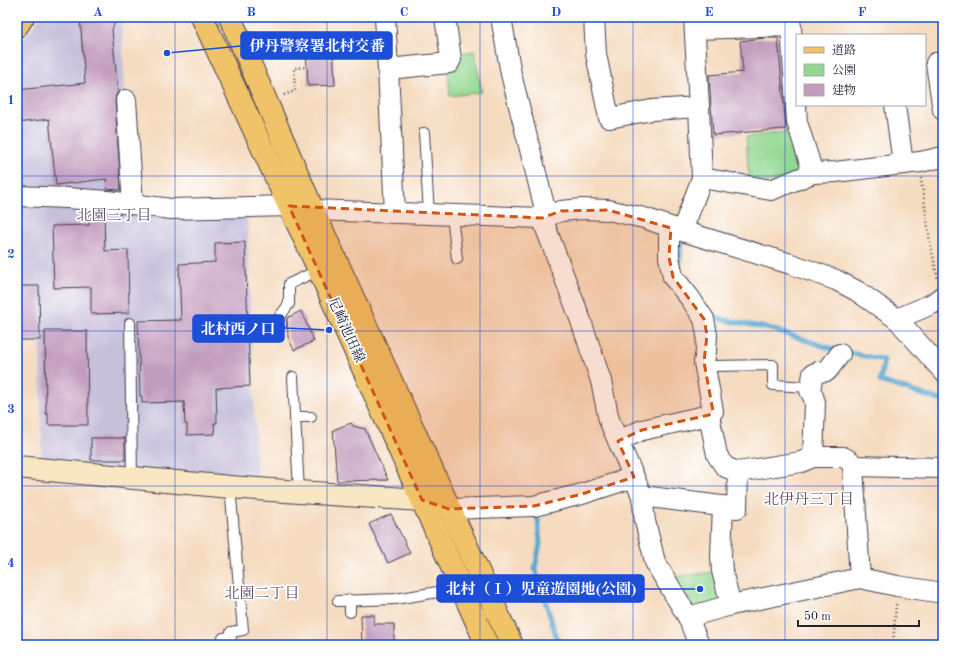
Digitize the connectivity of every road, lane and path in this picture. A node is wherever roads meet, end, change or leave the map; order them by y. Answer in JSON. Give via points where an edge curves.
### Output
{"nodes":[{"id":1,"x":24,"y":17,"type":"edge"},
{"id":2,"x":202,"y":17,"type":"edge"},
{"id":3,"x":230,"y":17,"type":"edge"},
{"id":4,"x":385,"y":17,"type":"edge"},
{"id":5,"x":445,"y":17,"type":"edge"},
{"id":6,"x":501,"y":17,"type":"edge"},
{"id":7,"x":594,"y":17,"type":"edge"},
{"id":8,"x":694,"y":23,"type":"edge"},
{"id":9,"x":17,"y":26,"type":"edge"},
{"id":10,"x":936,"y":63,"type":"dead end"},
{"id":11,"x":307,"y":67,"type":"dead end"},
{"id":12,"x":388,"y":69,"type":"junction"},
{"id":13,"x":282,"y":96,"type":"dead end"},
{"id":14,"x":895,"y":106,"type":"edge"},
{"id":15,"x":699,"y":107,"type":"junction"},
{"id":16,"x":130,"y":110,"type":"dead end"},
{"id":17,"x":943,"y":110,"type":"edge"},
{"id":18,"x":424,"y":133,"type":"dead end"},
{"id":19,"x":943,"y":157,"type":"edge"},
{"id":20,"x":912,"y":163,"type":"junction"},
{"id":21,"x":812,"y":173,"type":"junction"},
{"id":22,"x":702,"y":178,"type":"junction"},
{"id":23,"x":17,"y":196,"type":"edge"},
{"id":24,"x":133,"y":204,"type":"junction"},
{"id":25,"x":289,"y":206,"type":"junction"},
{"id":26,"x":313,"y":210,"type":"junction"},
{"id":27,"x":396,"y":213,"type":"junction"},
{"id":28,"x":429,"y":214,"type":"junction"},
{"id":29,"x":452,"y":215,"type":"junction"},
{"id":30,"x":542,"y":218,"type":"junction"},
{"id":31,"x":676,"y":229,"type":"junction"},
{"id":32,"x":457,"y":259,"type":"dead end"},
{"id":33,"x":318,"y":270,"type":"junction"},
{"id":34,"x":942,"y":296,"type":"edge"},
{"id":35,"x":897,"y":319,"type":"junction"},
{"id":36,"x":130,"y":322,"type":"dead end"},
{"id":37,"x":281,"y":324,"type":"dead end"},
{"id":38,"x":840,"y":354,"type":"dead end"},
{"id":39,"x":704,"y":362,"type":"junction"},
{"id":40,"x":943,"y":371,"type":"edge"},
{"id":41,"x":293,"y":377,"type":"dead end"},
{"id":42,"x":810,"y":387,"type":"junction"},
{"id":43,"x":709,"y":415,"type":"junction"},
{"id":44,"x":311,"y":416,"type":"dead end"},
{"id":45,"x":295,"y":417,"type":"junction"},
{"id":46,"x":618,"y":441,"type":"junction"},
{"id":47,"x":813,"y":456,"type":"junction"},
{"id":48,"x":17,"y":466,"type":"edge"},
{"id":49,"x":853,"y":466,"type":"junction"},
{"id":50,"x":943,"y":468,"type":"edge"},
{"id":51,"x":738,"y":472,"type":"junction"},
{"id":52,"x":634,"y":477,"type":"junction"},
{"id":53,"x":132,"y":478,"type":"junction"},
{"id":54,"x":230,"y":487,"type":"junction"},
{"id":55,"x":299,"y":492,"type":"junction"},
{"id":56,"x":642,"y":496,"type":"junction"},
{"id":57,"x":422,"y":500,"type":"junction"},
{"id":58,"x":723,"y":506,"type":"junction"},
{"id":59,"x":449,"y":509,"type":"junction"},
{"id":60,"x":860,"y":578,"type":"junction"},
{"id":61,"x":898,"y":586,"type":"junction"},
{"id":62,"x":462,"y":588,"type":"junction"},
{"id":63,"x":943,"y":593,"type":"edge"},
{"id":64,"x":350,"y":600,"type":"junction"},
{"id":65,"x":338,"y":601,"type":"dead end"},
{"id":66,"x":731,"y":605,"type":"junction"},
{"id":67,"x":350,"y":612,"type":"dead end"},
{"id":68,"x":688,"y":617,"type":"junction"},
{"id":69,"x":224,"y":645,"type":"edge"},
{"id":70,"x":487,"y":645,"type":"edge"},
{"id":71,"x":512,"y":645,"type":"edge"},
{"id":72,"x":699,"y":645,"type":"edge"},
{"id":73,"x":893,"y":645,"type":"edge"}],
"edges":[{"from":1,"to":9,"type":"main road"},
{"from":2,"to":25,"type":"main road","name":"尼崎池田線"},
{"from":3,"to":26,"type":"main road","name":"尼崎池田線"},
{"from":4,"to":12,"type":"street"},
{"from":5,"to":12,"type":"street","via":[[451,59],[449,63]]},
{"from":6,"to":30,"type":"street","via":[[511,74],[544,205]]},
{"from":7,"to":15,"type":"street","via":[[596,54],[609,118],[652,110]]},
{"from":8,"to":15,"type":"street"},
{"from":8,"to":21,"type":"street","via":[[791,26],[797,122]]},
{"from":10,"to":17,"type":"street"},
{"from":11,"to":13,"type":"path","via":[[294,68],[295,91]]},
{"from":12,"to":27,"type":"street"},
{"from":14,"to":20,"type":"street"},
{"from":15,"to":22,"type":"street"},
{"from":16,"to":24,"type":"street"},
{"from":18,"to":28,"type":"lane"},
{"from":19,"to":20,"type":"street"},
{"from":20,"to":21,"type":"street"},
{"from":20,"to":34,"type":"path","via":[[922,186],[930,242]]},
{"from":21,"to":22,"type":"street","via":[[771,190]]},
{"from":22,"to":31,"type":"street"},
{"from":23,"to":24,"type":"street"},
{"from":24,"to":25,"type":"street","via":[[171,209]]},
{"from":25,"to":26,"type":"street"},
{"from":25,"to":33,"type":"main road","name":"尼崎池田線"},
{"from":26,"to":27,"type":"street"},
{"from":26,"to":59,"type":"main road","name":"尼崎池田線"},
{"from":27,"to":28,"type":"street"},
{"from":28,"to":29,"type":"street"},
{"from":29,"to":30,"type":"street"},
{"from":29,"to":32,"type":"lane"},
{"from":30,"to":31,"type":"street","via":[[561,211],[608,210]]},
{"from":30,"to":46,"type":"street","via":[[581,321],[601,381],[609,420]]},
{"from":31,"to":35,"type":"street","via":[[836,280],[857,291]]},
{"from":31,"to":39,"type":"street","via":[[669,236],[669,257],[673,277],[704,319],[707,335]]},
{"from":33,"to":37,"type":"lane","via":[[289,284],[289,304],[280,316]]},
{"from":33,"to":57,"type":"main road","name":"尼崎池田線"},
{"from":34,"to":35,"type":"street","via":[[932,304]]},
{"from":35,"to":40,"type":"street"},
{"from":36,"to":53,"type":"lane"},
{"from":38,"to":42,"type":"street","via":[[827,371],[813,374]]},
{"from":39,"to":42,"type":"lane","via":[[713,366],[772,365],[773,385]]},
{"from":39,"to":43,"type":"street","via":[[713,411]]},
{"from":41,"to":45,"type":"lane"},
{"from":42,"to":47,"type":"street","via":[[815,403]]},
{"from":43,"to":46,"type":"street","via":[[642,430]]},
{"from":43,"to":51,"type":"street","via":[[717,455],[725,467]]},
{"from":44,"to":45,"type":"lane"},
{"from":45,"to":55,"type":"lane"},
{"from":46,"to":52,"type":"street"},
{"from":47,"to":49,"type":"street","via":[[843,457]]},
{"from":47,"to":51,"type":"street","via":[[801,462]]},
{"from":48,"to":53,"type":"street"},
{"from":49,"to":50,"type":"street"},
{"from":49,"to":60,"type":"street"},
{"from":51,"to":58,"type":"street","via":[[737,508]]},
{"from":52,"to":56,"type":"street"},
{"from":52,"to":59,"type":"street","via":[[534,506]]},
{"from":53,"to":54,"type":"street"},
{"from":54,"to":55,"type":"street"},
{"from":54,"to":69,"type":"lane","via":[[243,630],[231,632],[231,637],[223,638]]},
{"from":55,"to":57,"type":"street"},
{"from":56,"to":58,"type":"street"},
{"from":56,"to":68,"type":"street","via":[[655,562]]},
{"from":57,"to":59,"type":"street"},
{"from":57,"to":62,"type":"main road","name":"尼崎池田線"},
{"from":58,"to":66,"type":"street","via":[[721,564]]},
{"from":59,"to":71,"type":"main road","name":"尼崎池田線"},
{"from":60,"to":61,"type":"street"},
{"from":60,"to":66,"type":"street"},
{"from":61,"to":63,"type":"street"},
{"from":61,"to":73,"type":"path"},
{"from":62,"to":64,"type":"lane","via":[[395,599]]},
{"from":62,"to":70,"type":"main road","name":"尼崎池田線"},
{"from":64,"to":65,"type":"lane"},
{"from":64,"to":67,"type":"lane"},
{"from":66,"to":68,"type":"street"},
{"from":68,"to":72,"type":"street"}]}
